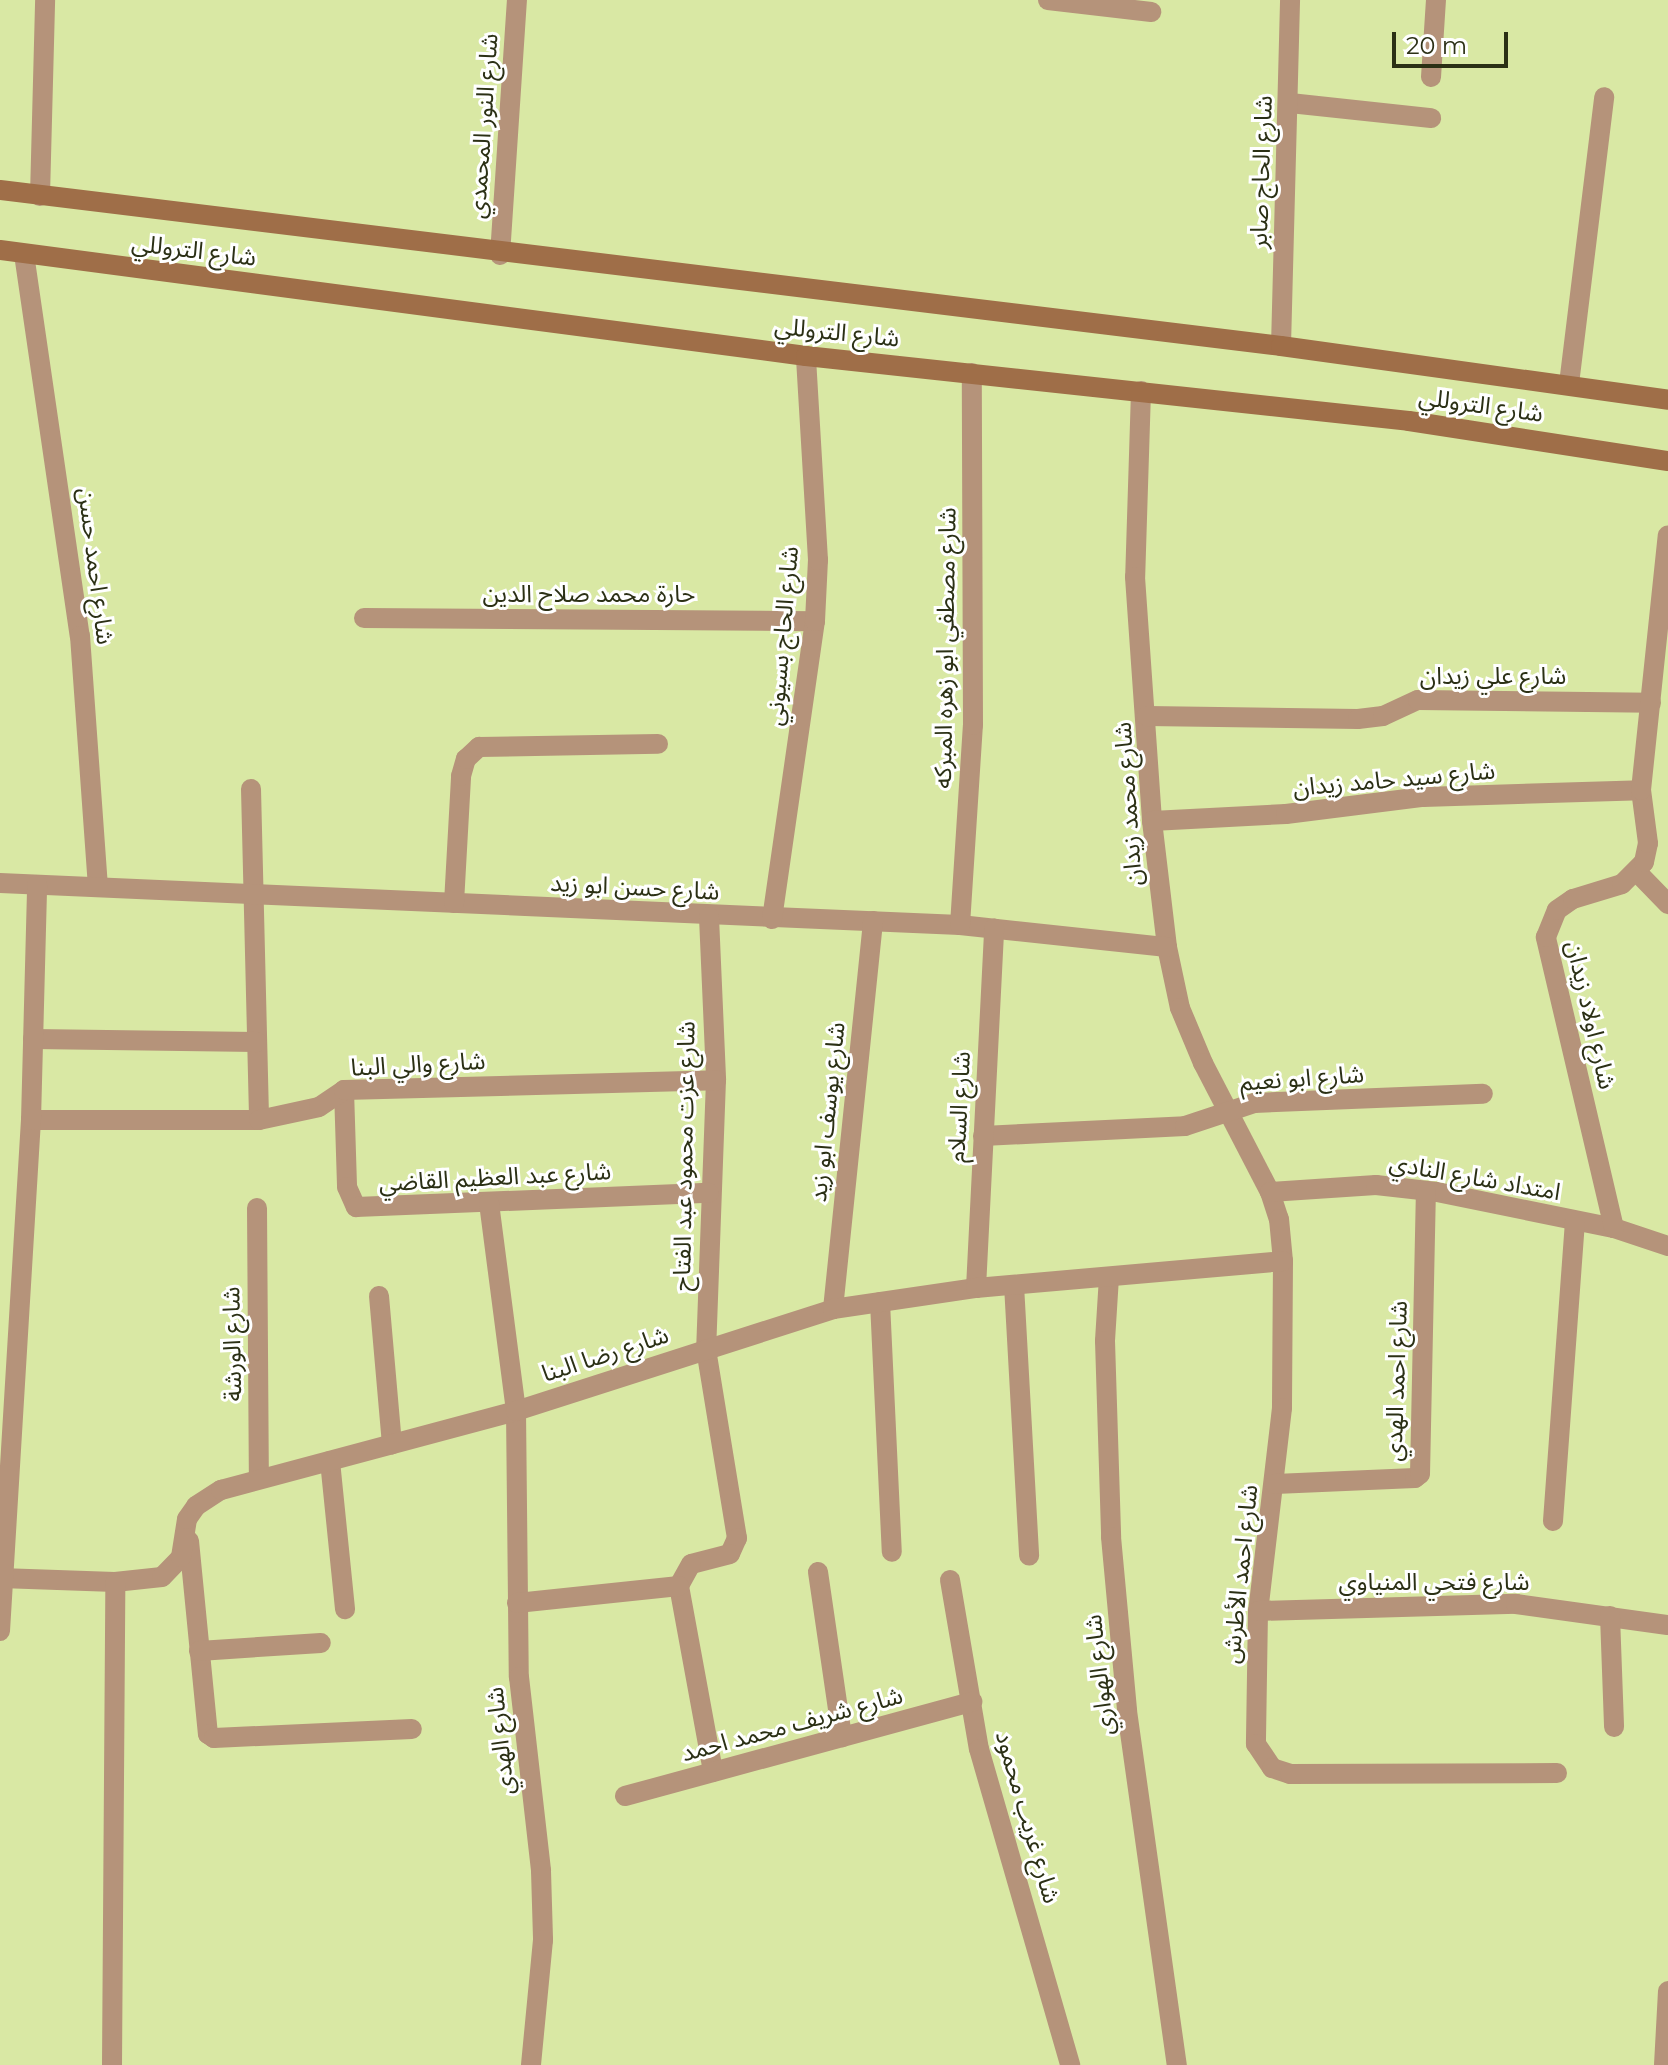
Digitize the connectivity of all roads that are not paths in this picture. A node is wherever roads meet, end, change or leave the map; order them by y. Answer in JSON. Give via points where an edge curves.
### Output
{"nodes":[{"id":1,"x":45,"y":0,"type":"edge"},
{"id":2,"x":517,"y":0,"type":"edge"},
{"id":3,"x":1048,"y":0,"type":"edge"},
{"id":4,"x":1290,"y":0,"type":"edge"},
{"id":5,"x":1436,"y":0,"type":"edge"},
{"id":6,"x":1151,"y":12,"type":"dead end"},
{"id":7,"x":1431,"y":77,"type":"dead end"},
{"id":8,"x":1604,"y":97,"type":"dead end"},
{"id":9,"x":1290,"y":103,"type":"junction"},
{"id":10,"x":1431,"y":118,"type":"dead end"},
{"id":11,"x":0,"y":190,"type":"edge"},
{"id":12,"x":40,"y":196,"type":"junction"},
{"id":13,"x":0,"y":250,"type":"edge"},
{"id":14,"x":24,"y":254,"type":"junction"},
{"id":15,"x":500,"y":255,"type":"junction"},
{"id":16,"x":1281,"y":346,"type":"junction"},
{"id":17,"x":806,"y":356,"type":"junction"},
{"id":18,"x":972,"y":373,"type":"junction"},
{"id":19,"x":1569,"y":384,"type":"junction"},
{"id":20,"x":1141,"y":391,"type":"junction"},
{"id":21,"x":1668,"y":400,"type":"edge"},
{"id":22,"x":1668,"y":461,"type":"edge"},
{"id":23,"x":1668,"y":535,"type":"edge"},
{"id":24,"x":364,"y":618,"type":"dead end"},
{"id":25,"x":815,"y":621,"type":"junction"},
{"id":26,"x":1651,"y":703,"type":"junction"},
{"id":27,"x":1147,"y":716,"type":"junction"},
{"id":28,"x":658,"y":744,"type":"dead end"},
{"id":29,"x":251,"y":789,"type":"dead end"},
{"id":30,"x":1641,"y":790,"type":"junction"},
{"id":31,"x":1152,"y":821,"type":"junction"},
{"id":32,"x":1637,"y":872,"type":"junction"},
{"id":33,"x":0,"y":883,"type":"edge"},
{"id":34,"x":37,"y":885,"type":"junction"},
{"id":35,"x":98,"y":886,"type":"junction"},
{"id":36,"x":253,"y":891,"type":"junction"},
{"id":37,"x":454,"y":903,"type":"junction"},
{"id":38,"x":1668,"y":904,"type":"edge"},
{"id":39,"x":709,"y":917,"type":"junction"},
{"id":40,"x":772,"y":919,"type":"junction"},
{"id":41,"x":873,"y":921,"type":"junction"},
{"id":42,"x":960,"y":925,"type":"junction"},
{"id":43,"x":994,"y":928,"type":"junction"},
{"id":44,"x":1167,"y":947,"type":"junction"},
{"id":45,"x":33,"y":1039,"type":"junction"},
{"id":46,"x":257,"y":1042,"type":"junction"},
{"id":47,"x":716,"y":1080,"type":"junction"},
{"id":48,"x":344,"y":1090,"type":"junction"},
{"id":49,"x":1483,"y":1094,"type":"dead end"},
{"id":50,"x":1228,"y":1110,"type":"junction"},
{"id":51,"x":31,"y":1120,"type":"junction"},
{"id":52,"x":259,"y":1120,"type":"junction"},
{"id":53,"x":983,"y":1136,"type":"junction"},
{"id":54,"x":1426,"y":1191,"type":"junction"},
{"id":55,"x":1270,"y":1192,"type":"junction"},
{"id":56,"x":709,"y":1193,"type":"junction"},
{"id":57,"x":489,"y":1203,"type":"junction"},
{"id":58,"x":257,"y":1208,"type":"dead end"},
{"id":59,"x":1575,"y":1221,"type":"junction"},
{"id":60,"x":1614,"y":1228,"type":"junction"},
{"id":61,"x":1668,"y":1246,"type":"edge"},
{"id":62,"x":1283,"y":1261,"type":"junction"},
{"id":63,"x":1109,"y":1277,"type":"junction"},
{"id":64,"x":1014,"y":1285,"type":"junction"},
{"id":65,"x":976,"y":1288,"type":"junction"},
{"id":66,"x":379,"y":1296,"type":"dead end"},
{"id":67,"x":880,"y":1302,"type":"junction"},
{"id":68,"x":833,"y":1309,"type":"junction"},
{"id":69,"x":706,"y":1349,"type":"junction"},
{"id":70,"x":516,"y":1411,"type":"junction"},
{"id":71,"x":392,"y":1444,"type":"junction"},
{"id":72,"x":330,"y":1461,"type":"junction"},
{"id":73,"x":259,"y":1479,"type":"junction"},
{"id":74,"x":1275,"y":1484,"type":"junction"},
{"id":75,"x":187,"y":1519,"type":"junction"},
{"id":76,"x":1553,"y":1521,"type":"dead end"},
{"id":77,"x":892,"y":1552,"type":"dead end"},
{"id":78,"x":1029,"y":1556,"type":"dead end"},
{"id":79,"x":818,"y":1572,"type":"dead end"},
{"id":80,"x":0,"y":1578,"type":"edge"},
{"id":81,"x":950,"y":1580,"type":"dead end"},
{"id":82,"x":115,"y":1582,"type":"junction"},
{"id":83,"x":679,"y":1586,"type":"junction"},
{"id":84,"x":517,"y":1603,"type":"junction"},
{"id":85,"x":345,"y":1609,"type":"dead end"},
{"id":86,"x":1258,"y":1611,"type":"junction"},
{"id":87,"x":1610,"y":1616,"type":"junction"},
{"id":88,"x":1668,"y":1625,"type":"edge"},
{"id":89,"x":0,"y":1631,"type":"edge"},
{"id":90,"x":321,"y":1643,"type":"dead end"},
{"id":91,"x":199,"y":1651,"type":"junction"},
{"id":92,"x":972,"y":1702,"type":"junction"},
{"id":93,"x":1614,"y":1727,"type":"dead end"},
{"id":94,"x":412,"y":1729,"type":"dead end"},
{"id":95,"x":842,"y":1737,"type":"junction"},
{"id":96,"x":713,"y":1772,"type":"junction"},
{"id":97,"x":1557,"y":1773,"type":"dead end"},
{"id":98,"x":625,"y":1796,"type":"dead end"},
{"id":99,"x":1668,"y":1991,"type":"edge"},
{"id":100,"x":112,"y":2065,"type":"edge"},
{"id":101,"x":531,"y":2065,"type":"edge"},
{"id":102,"x":1070,"y":2065,"type":"edge"},
{"id":103,"x":1177,"y":2065,"type":"edge"},
{"id":104,"x":1664,"y":2065,"type":"edge"}],
"edges":[{"from":1,"to":12,"type":"street"},
{"from":2,"to":15,"type":"street","name":"شارع النور المحمدي"},
{"from":3,"to":6,"type":"street"},
{"from":4,"to":9,"type":"street","name":"شارع الحاج صابر"},
{"from":5,"to":7,"type":"street"},
{"from":8,"to":19,"type":"street"},
{"from":9,"to":10,"type":"street"},
{"from":9,"to":16,"type":"street","name":"شارع الحاج صابر"},
{"from":11,"to":12,"type":"street","name":"شارع التروللي"},
{"from":12,"to":15,"type":"street","name":"شارع التروللي"},
{"from":13,"to":14,"type":"street","name":"شارع التروللي"},
{"from":14,"to":17,"type":"street","name":"شارع التروللي"},
{"from":14,"to":35,"type":"street","name":"شارع احمد حسن","via":[[80,636]]},
{"from":15,"to":16,"type":"street","name":"شارع التروللي"},
{"from":16,"to":19,"type":"street","name":"شارع التروللي"},
{"from":17,"to":18,"type":"street","name":"شارع التروللي"},
{"from":17,"to":25,"type":"street","name":"شارع الحاج بسيوني","via":[[818,560]]},
{"from":18,"to":20,"type":"street","name":"شارع التروللي"},
{"from":18,"to":42,"type":"street","name":"شارع مصطفي ابو زهره المبركه","via":[[973,725]]},
{"from":19,"to":21,"type":"street","name":"شارع التروللي"},
{"from":20,"to":22,"type":"street","name":"شارع التروللي","via":[[1409,421]]},
{"from":20,"to":27,"type":"street","name":"شارع محمد زيدان","via":[[1135,577]]},
{"from":23,"to":26,"type":"street"},
{"from":24,"to":25,"type":"street","name":"حارة محمد صلاح الدين"},
{"from":25,"to":40,"type":"street","name":"شارع الحاج بسيوني"},
{"from":26,"to":27,"type":"street","name":"شارع علي زيدان","via":[[1418,700],[1383,716],[1358,719]]},
{"from":26,"to":30,"type":"street"},
{"from":27,"to":31,"type":"street","name":"شارع محمد زيدان"},
{"from":28,"to":37,"type":"street","via":[[479,747],[466,759],[461,776]]},
{"from":29,"to":36,"type":"street"},
{"from":30,"to":31,"type":"street","name":"شارع سيد حامد زيدان","via":[[1423,797],[1286,814]]},
{"from":30,"to":32,"type":"street","via":[[1648,843]]},
{"from":31,"to":44,"type":"street","name":"شارع محمد زيدان"},
{"from":32,"to":38,"type":"street"},
{"from":32,"to":60,"type":"street","name":"شارع اولاد زيدان","via":[[1622,884],[1573,899],[1557,910],[1546,937]]},
{"from":33,"to":34,"type":"street","name":"شارع حسن ابو زيد"},
{"from":34,"to":35,"type":"street","name":"شارع حسن ابو زيد"},
{"from":34,"to":45,"type":"street"},
{"from":35,"to":36,"type":"street","name":"شارع حسن ابو زيد"},
{"from":36,"to":37,"type":"street","name":"شارع حسن ابو زيد"},
{"from":36,"to":46,"type":"street"},
{"from":37,"to":39,"type":"street","name":"شارع حسن ابو زيد"},
{"from":39,"to":40,"type":"street","name":"شارع حسن ابو زيد"},
{"from":39,"to":47,"type":"street","name":"شارع عزت محمود عبد الفتاح"},
{"from":40,"to":41,"type":"street","name":"شارع حسن ابو زيد"},
{"from":41,"to":42,"type":"street","name":"شارع حسن ابو زيد"},
{"from":41,"to":68,"type":"street","name":"شارع يوسف ابو زيد"},
{"from":42,"to":43,"type":"street","name":"شارع حسن ابو زيد"},
{"from":43,"to":44,"type":"street","name":"شارع حسن ابو زيد"},
{"from":43,"to":53,"type":"street","name":"شارع السلام"},
{"from":44,"to":50,"type":"street","name":"شارع محمد زيدان","via":[[1180,1008]]},
{"from":45,"to":46,"type":"street"},
{"from":45,"to":51,"type":"street"},
{"from":46,"to":52,"type":"street"},
{"from":47,"to":48,"type":"street","name":"شارع والي البنا"},
{"from":47,"to":56,"type":"street","name":"شارع عزت محمود عبد الفتاح"},
{"from":48,"to":52,"type":"street","name":"شارع والي البنا","via":[[319,1107]]},
{"from":48,"to":57,"type":"street","name":"شارع عبد العظيم القاضي","via":[[347,1187],[356,1207]]},
{"from":49,"to":50,"type":"street","name":"شارع ابو نعيم","via":[[1254,1103]]},
{"from":50,"to":53,"type":"street","name":"شارع ابو نعيم","via":[[1185,1126]]},
{"from":50,"to":55,"type":"street","name":"شارع محمد زيدان"},
{"from":51,"to":52,"type":"street","name":"شارع والي البنا"},
{"from":51,"to":80,"type":"street"},
{"from":53,"to":65,"type":"street","name":"شارع السلام"},
{"from":54,"to":55,"type":"street","name":"امتداد شارع النادي","via":[[1376,1185]]},
{"from":54,"to":59,"type":"street","name":"امتداد شارع النادي"},
{"from":54,"to":74,"type":"street","name":"شارع احمد الهدي","via":[[1420,1474]]},
{"from":55,"to":62,"type":"street","name":"شارع احمد الأطرش"},
{"from":56,"to":57,"type":"street","name":"شارع عبد العظيم القاضي"},
{"from":56,"to":69,"type":"street","name":"شارع عزت محمود عبد الفتاح"},
{"from":57,"to":70,"type":"street","name":"شارع الهدي"},
{"from":58,"to":73,"type":"street","name":"شارع الورشة"},
{"from":59,"to":60,"type":"street","name":"امتداد شارع النادي"},
{"from":59,"to":76,"type":"street"},
{"from":60,"to":61,"type":"street","name":"امتداد شارع النادي"},
{"from":62,"to":63,"type":"street","name":"شارع رضا البنا"},
{"from":62,"to":74,"type":"street","name":"شارع احمد الأطرش","via":[[1286,1340]]},
{"from":63,"to":64,"type":"street","name":"شارع رضا البنا"},
{"from":63,"to":103,"type":"street","name":"شارع الهواري","via":[[1105,1341],[1111,1537],[1127,1711]]},
{"from":64,"to":65,"type":"street","name":"شارع رضا البنا"},
{"from":64,"to":78,"type":"street"},
{"from":65,"to":67,"type":"street","name":"شارع رضا البنا"},
{"from":66,"to":71,"type":"street"},
{"from":67,"to":68,"type":"street","name":"شارع رضا البنا"},
{"from":67,"to":77,"type":"street"},
{"from":68,"to":69,"type":"street","name":"شارع رضا البنا"},
{"from":69,"to":70,"type":"street","name":"شارع رضا البنا"},
{"from":69,"to":83,"type":"street","name":"شارع عزت محمود عبد الفتاح","via":[[737,1543],[730,1554],[691,1564]]},
{"from":70,"to":71,"type":"street","name":"شارع رضا البنا"},
{"from":70,"to":84,"type":"street","name":"شارع الهدي"},
{"from":71,"to":72,"type":"street","name":"شارع رضا البنا"},
{"from":72,"to":73,"type":"street","name":"شارع رضا البنا"},
{"from":72,"to":85,"type":"street"},
{"from":73,"to":75,"type":"street","name":"شارع رضا البنا","via":[[208,1497]]},
{"from":74,"to":86,"type":"street","name":"شارع احمد الأطرش"},
{"from":75,"to":82,"type":"street","via":[[181,1557],[173,1569],[148,1581]]},
{"from":75,"to":91,"type":"street"},
{"from":79,"to":95,"type":"street"},
{"from":80,"to":82,"type":"street"},
{"from":80,"to":89,"type":"street"},
{"from":81,"to":92,"type":"street","name":"شارع غريب محمود"},
{"from":82,"to":100,"type":"street"},
{"from":83,"to":84,"type":"street"},
{"from":83,"to":96,"type":"street"},
{"from":84,"to":101,"type":"street","name":"شارع الهدي","via":[[543,1926]]},
{"from":86,"to":87,"type":"street","name":"شارع فتحي المنياوي","via":[[1516,1604]]},
{"from":86,"to":97,"type":"street","name":"شارع احمد الأطرش","via":[[1256,1744],[1272,1768],[1290,1774]]},
{"from":87,"to":88,"type":"street","name":"شارع فتحي المنياوي"},
{"from":87,"to":93,"type":"street"},
{"from":90,"to":91,"type":"street"},
{"from":91,"to":94,"type":"street","via":[[206,1728],[214,1738]]},
{"from":92,"to":95,"type":"street","name":"شارع شريف محمد احمد"},
{"from":92,"to":102,"type":"street","name":"شارع غريب محمود","via":[[979,1749]]},
{"from":95,"to":96,"type":"street","name":"شارع شريف محمد احمد"},
{"from":96,"to":98,"type":"street","name":"شارع شريف محمد احمد"},
{"from":99,"to":104,"type":"street"}]}
